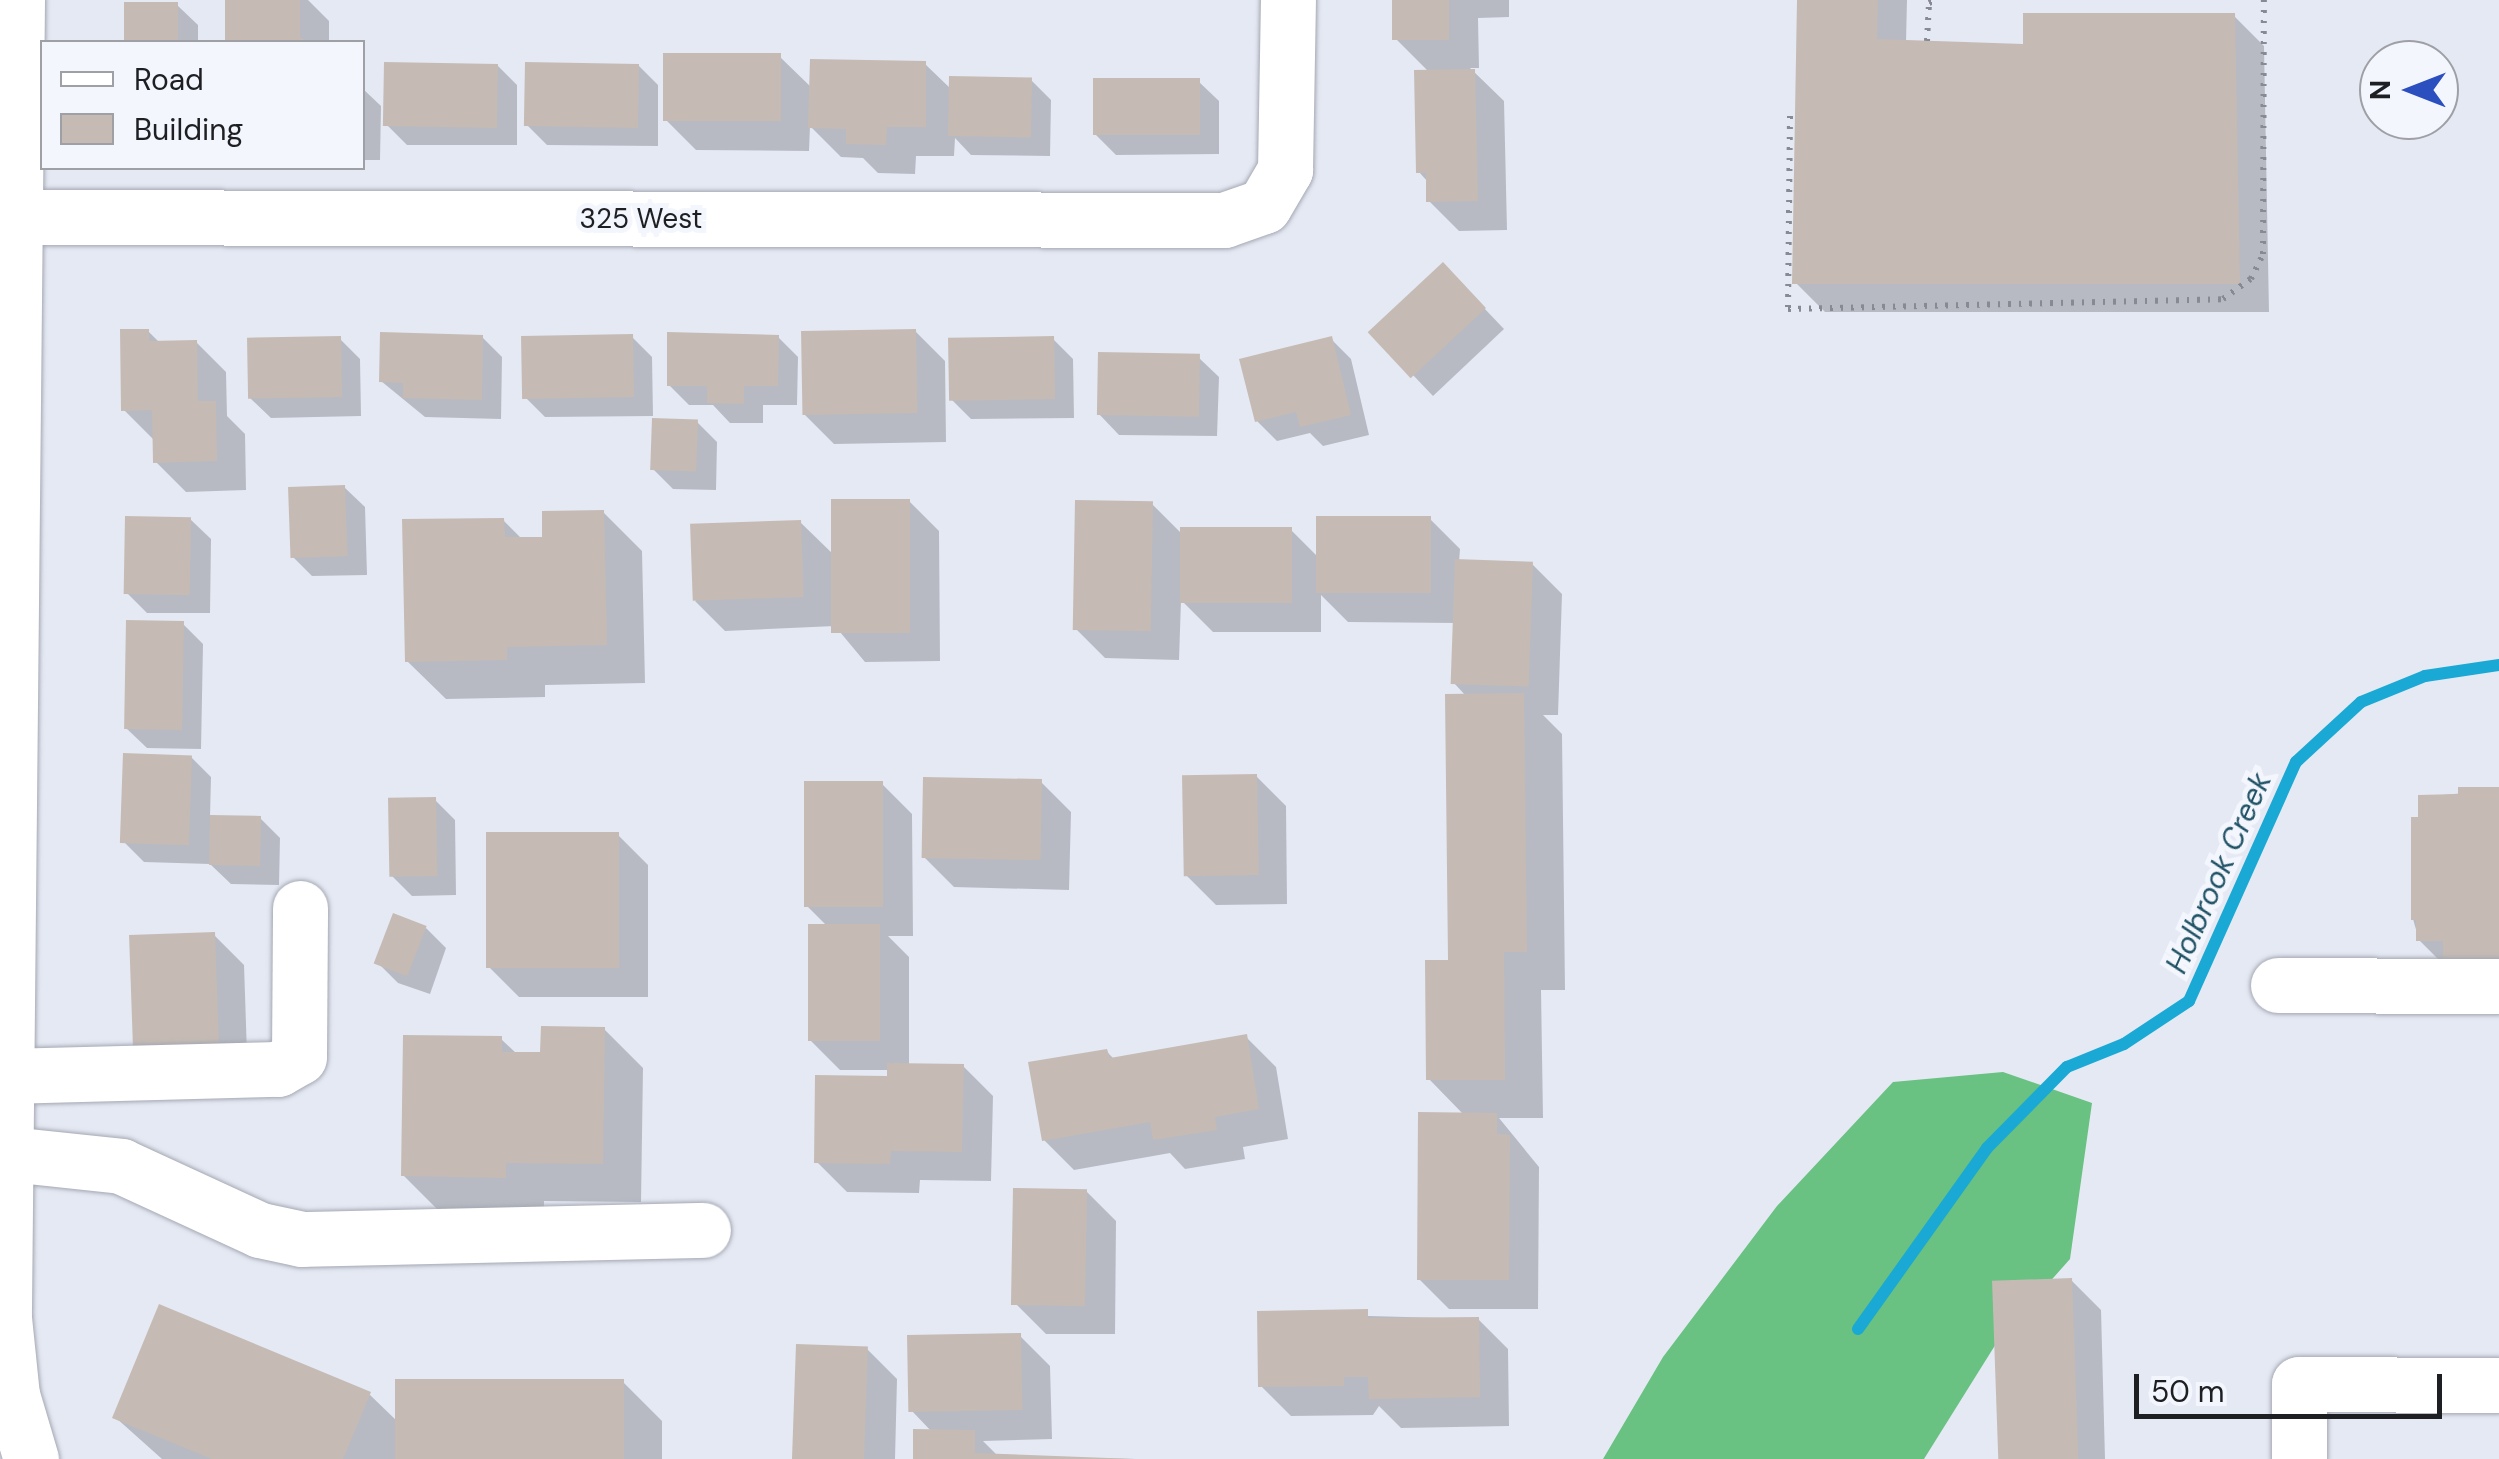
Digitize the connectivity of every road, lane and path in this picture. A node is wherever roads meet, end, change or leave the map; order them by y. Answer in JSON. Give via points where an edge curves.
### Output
{"nodes":[{"id":1,"x":17,"y":0,"type":"edge"},
{"id":2,"x":1288,"y":0,"type":"edge"},
{"id":3,"x":1936,"y":0,"type":"edge"},
{"id":4,"x":2264,"y":0,"type":"edge"},
{"id":5,"x":1927,"y":41,"type":"dead end"},
{"id":6,"x":1790,"y":116,"type":"dead end"},
{"id":7,"x":15,"y":217,"type":"junction"},
{"id":8,"x":300,"y":908,"type":"dead end"},
{"id":9,"x":2278,"y":985,"type":"dead end"},
{"id":10,"x":2499,"y":986,"type":"edge"},
{"id":11,"x":6,"y":1076,"type":"junction"},
{"id":12,"x":3,"y":1154,"type":"edge"},
{"id":13,"x":703,"y":1230,"type":"dead end"},
{"id":14,"x":2499,"y":1385,"type":"edge"},
{"id":15,"x":30,"y":1459,"type":"edge"},
{"id":16,"x":2298,"y":1459,"type":"edge"}],
"edges":[{"from":1,"to":7,"type":"street"},
{"from":2,"to":7,"type":"street","name":"325 West","via":[[1286,170],[1264,206],[1204,221]]},
{"from":3,"to":5,"type":"path","via":[[1929,3]]},
{"from":4,"to":6,"type":"path","via":[[2264,254],[2250,279],[2223,299],[1788,309]]},
{"from":7,"to":11,"type":"street"},
{"from":8,"to":11,"type":"street","via":[[299,1057],[278,1069]]},
{"from":9,"to":10,"type":"street"},
{"from":11,"to":12,"type":"street"},
{"from":12,"to":13,"type":"street","via":[[120,1166],[260,1230],[302,1239]]},
{"from":12,"to":15,"type":"street","via":[[7,1357]]},
{"from":14,"to":16,"type":"street","via":[[2299,1384]]}]}
